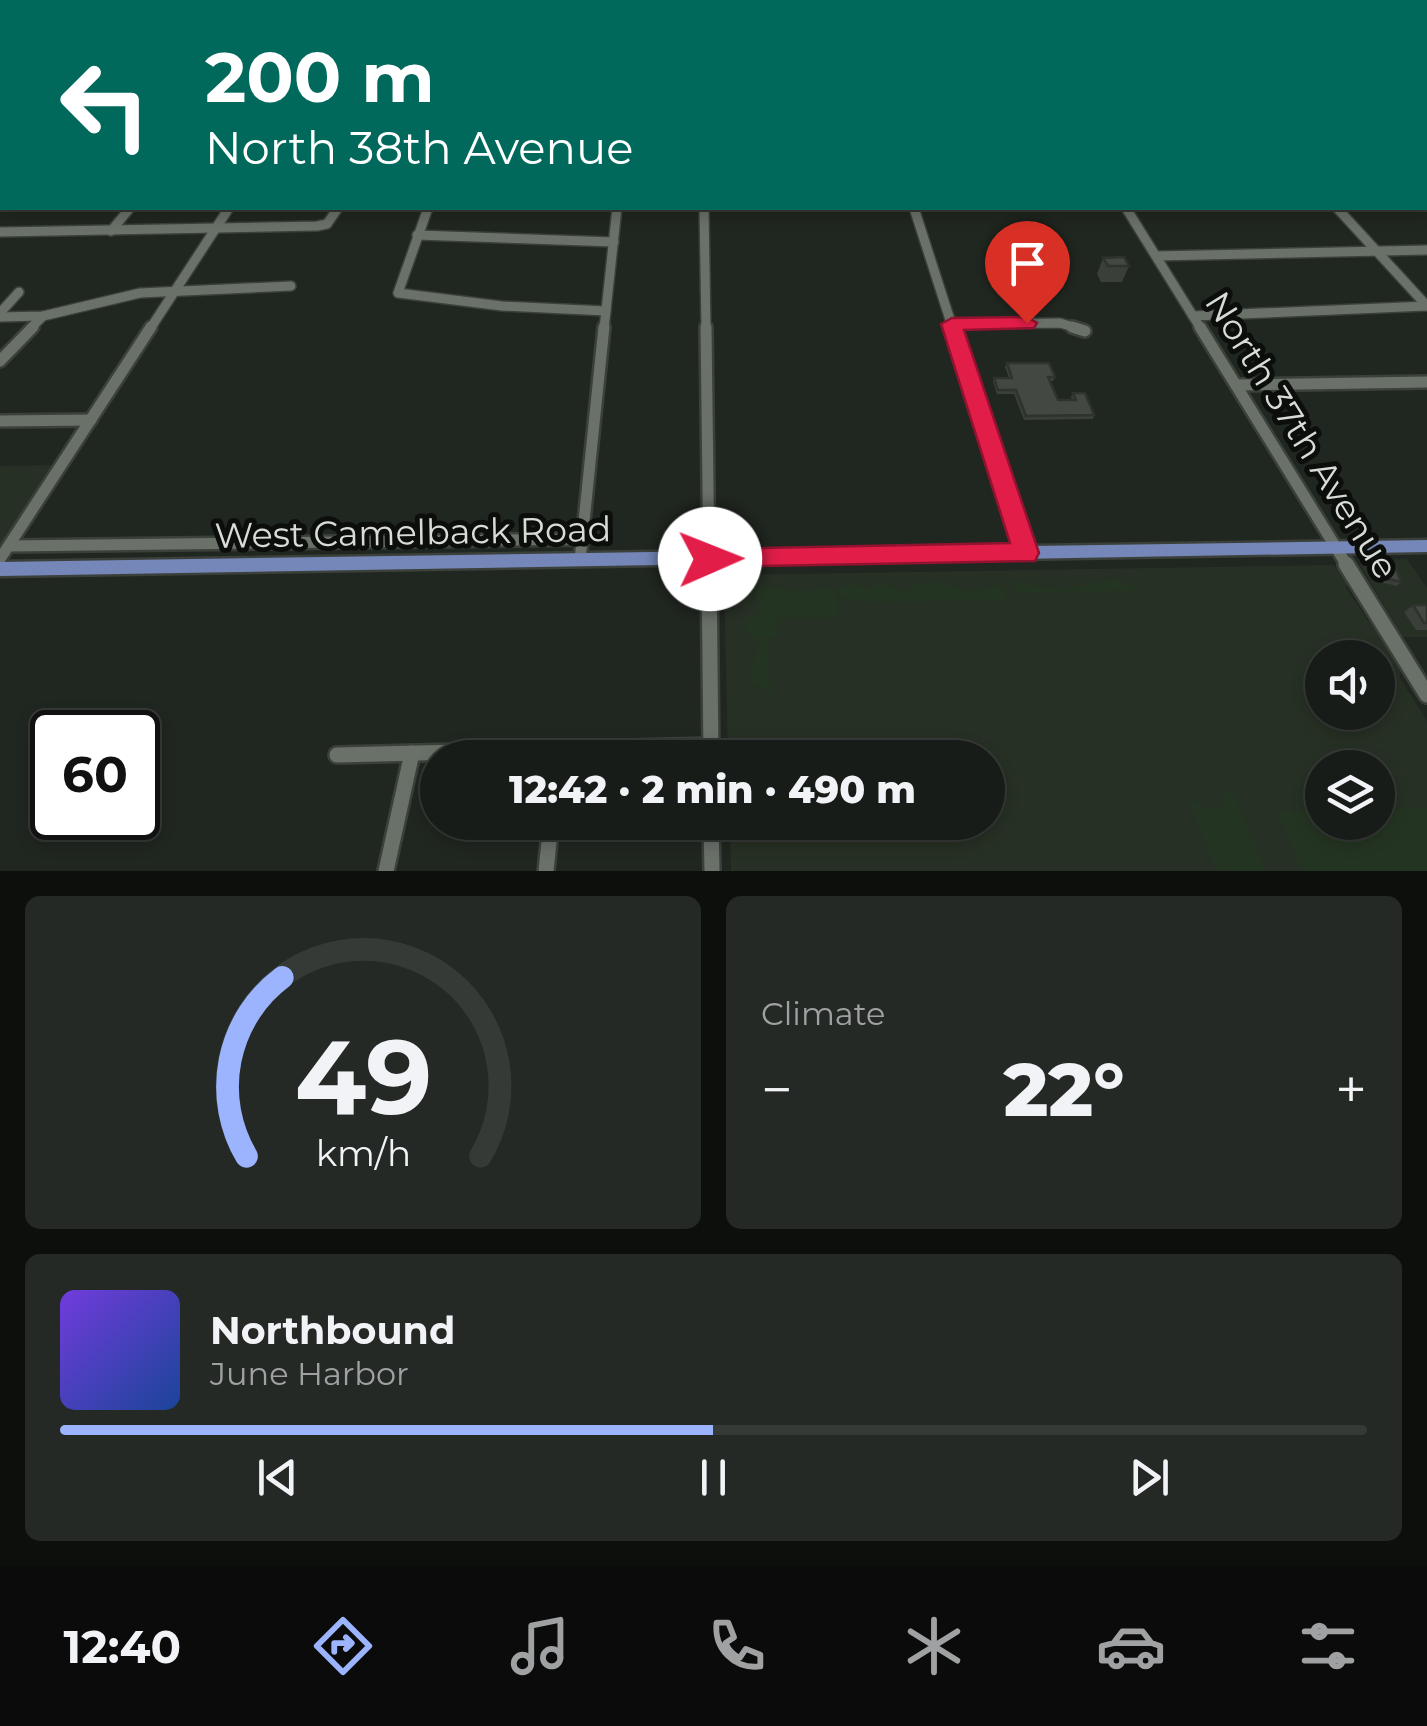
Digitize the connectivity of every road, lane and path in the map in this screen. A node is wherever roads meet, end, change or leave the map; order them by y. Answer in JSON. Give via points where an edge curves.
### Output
{"nodes":[{"id":1,"x":128,"y":210,"type":"edge"},
{"id":2,"x":229,"y":210,"type":"edge"},
{"id":3,"x":337,"y":210,"type":"edge"},
{"id":4,"x":427,"y":210,"type":"edge"},
{"id":5,"x":617,"y":210,"type":"edge"},
{"id":6,"x":704,"y":210,"type":"edge"},
{"id":7,"x":915,"y":210,"type":"edge"},
{"id":8,"x":1127,"y":210,"type":"edge"},
{"id":9,"x":1339,"y":210,"type":"edge"},
{"id":10,"x":215,"y":230,"type":"junction"},
{"id":11,"x":112,"y":231,"type":"junction"},
{"id":12,"x":0,"y":232,"type":"edge"},
{"id":13,"x":417,"y":235,"type":"junction"},
{"id":14,"x":614,"y":242,"type":"junction"},
{"id":15,"x":1376,"y":250,"type":"junction"},
{"id":16,"x":1427,"y":250,"type":"edge"},
{"id":17,"x":1156,"y":256,"type":"junction"},
{"id":18,"x":291,"y":286,"type":"dead end"},
{"id":19,"x":19,"y":292,"type":"dead end"},
{"id":20,"x":175,"y":292,"type":"junction"},
{"id":21,"x":1427,"y":306,"type":"edge"},
{"id":22,"x":606,"y":311,"type":"junction"},
{"id":23,"x":0,"y":315,"type":"edge"},
{"id":24,"x":43,"y":316,"type":"junction"},
{"id":25,"x":1194,"y":316,"type":"junction"},
{"id":26,"x":952,"y":324,"type":"junction"},
{"id":27,"x":1086,"y":331,"type":"dead end"},
{"id":28,"x":0,"y":361,"type":"edge"},
{"id":29,"x":1427,"y":382,"type":"edge"},
{"id":30,"x":1236,"y":386,"type":"junction"},
{"id":31,"x":91,"y":420,"type":"junction"},
{"id":32,"x":0,"y":421,"type":"edge"},
{"id":33,"x":582,"y":540,"type":"junction"},
{"id":34,"x":238,"y":544,"type":"junction"},
{"id":35,"x":9,"y":546,"type":"junction"},
{"id":36,"x":1427,"y":546,"type":"edge"},
{"id":37,"x":1337,"y":548,"type":"junction"},
{"id":38,"x":1026,"y":553,"type":"junction"},
{"id":39,"x":710,"y":559,"type":"junction"},
{"id":40,"x":0,"y":560,"type":"edge"},
{"id":41,"x":580,"y":560,"type":"junction"},
{"id":42,"x":230,"y":565,"type":"junction"},
{"id":43,"x":0,"y":568,"type":"edge"},
{"id":44,"x":1427,"y":695,"type":"edge"},
{"id":45,"x":711,"y":740,"type":"edge"},
{"id":46,"x":412,"y":753,"type":"junction"},
{"id":47,"x":420,"y":753,"type":"edge"},
{"id":48,"x":338,"y":755,"type":"dead end"},
{"id":49,"x":549,"y":840,"type":"edge"},
{"id":50,"x":712,"y":840,"type":"edge"},
{"id":51,"x":386,"y":871,"type":"edge"},
{"id":52,"x":546,"y":871,"type":"edge"},
{"id":53,"x":712,"y":871,"type":"edge"}],
"edges":[{"from":1,"to":11,"type":"street"},
{"from":2,"to":10,"type":"street"},
{"from":3,"to":10,"type":"street","via":[[327,224]]},
{"from":4,"to":13,"type":"street"},
{"from":5,"to":14,"type":"street"},
{"from":6,"to":39,"type":"street"},
{"from":7,"to":26,"type":"street"},
{"from":8,"to":17,"type":"street","name":"North 37th Avenue"},
{"from":9,"to":15,"type":"street"},
{"from":10,"to":11,"type":"street"},
{"from":10,"to":20,"type":"street"},
{"from":11,"to":12,"type":"street"},
{"from":13,"to":14,"type":"street"},
{"from":13,"to":22,"type":"street","via":[[398,292],[488,308]]},
{"from":14,"to":22,"type":"street"},
{"from":15,"to":16,"type":"street"},
{"from":15,"to":17,"type":"street"},
{"from":15,"to":21,"type":"street"},
{"from":17,"to":25,"type":"street","name":"North 37th Avenue"},
{"from":18,"to":20,"type":"street"},
{"from":19,"to":23,"type":"street"},
{"from":20,"to":24,"type":"street","via":[[131,291]]},
{"from":20,"to":31,"type":"street"},
{"from":21,"to":25,"type":"street"},
{"from":22,"to":33,"type":"street"},
{"from":23,"to":24,"type":"street"},
{"from":24,"to":28,"type":"street"},
{"from":25,"to":30,"type":"street","name":"North 37th Avenue"},
{"from":26,"to":27,"type":"street","via":[[1060,323]]},
{"from":26,"to":38,"type":"street"},
{"from":29,"to":30,"type":"street"},
{"from":30,"to":37,"type":"street","name":"North 37th Avenue"},
{"from":31,"to":32,"type":"street"},
{"from":31,"to":35,"type":"street"},
{"from":33,"to":34,"type":"street","name":"West Camelback Road"},
{"from":33,"to":41,"type":"street"},
{"from":34,"to":35,"type":"street","name":"West Camelback Road"},
{"from":34,"to":42,"type":"street"},
{"from":35,"to":40,"type":"street"},
{"from":36,"to":37,"type":"main road","name":"West Camelback Road"},
{"from":37,"to":38,"type":"main road","name":"West Camelback Road"},
{"from":37,"to":44,"type":"street","name":"North 37th Avenue"},
{"from":38,"to":39,"type":"main road","name":"West Camelback Road"},
{"from":39,"to":41,"type":"main road","name":"West Camelback Road"},
{"from":39,"to":45,"type":"street"},
{"from":41,"to":42,"type":"main road","name":"West Camelback Road"},
{"from":42,"to":43,"type":"main road","name":"West Camelback Road"},
{"from":46,"to":47,"type":"street"},
{"from":46,"to":48,"type":"street"},
{"from":46,"to":51,"type":"street"},
{"from":49,"to":52,"type":"street"},
{"from":50,"to":53,"type":"street"}]}
